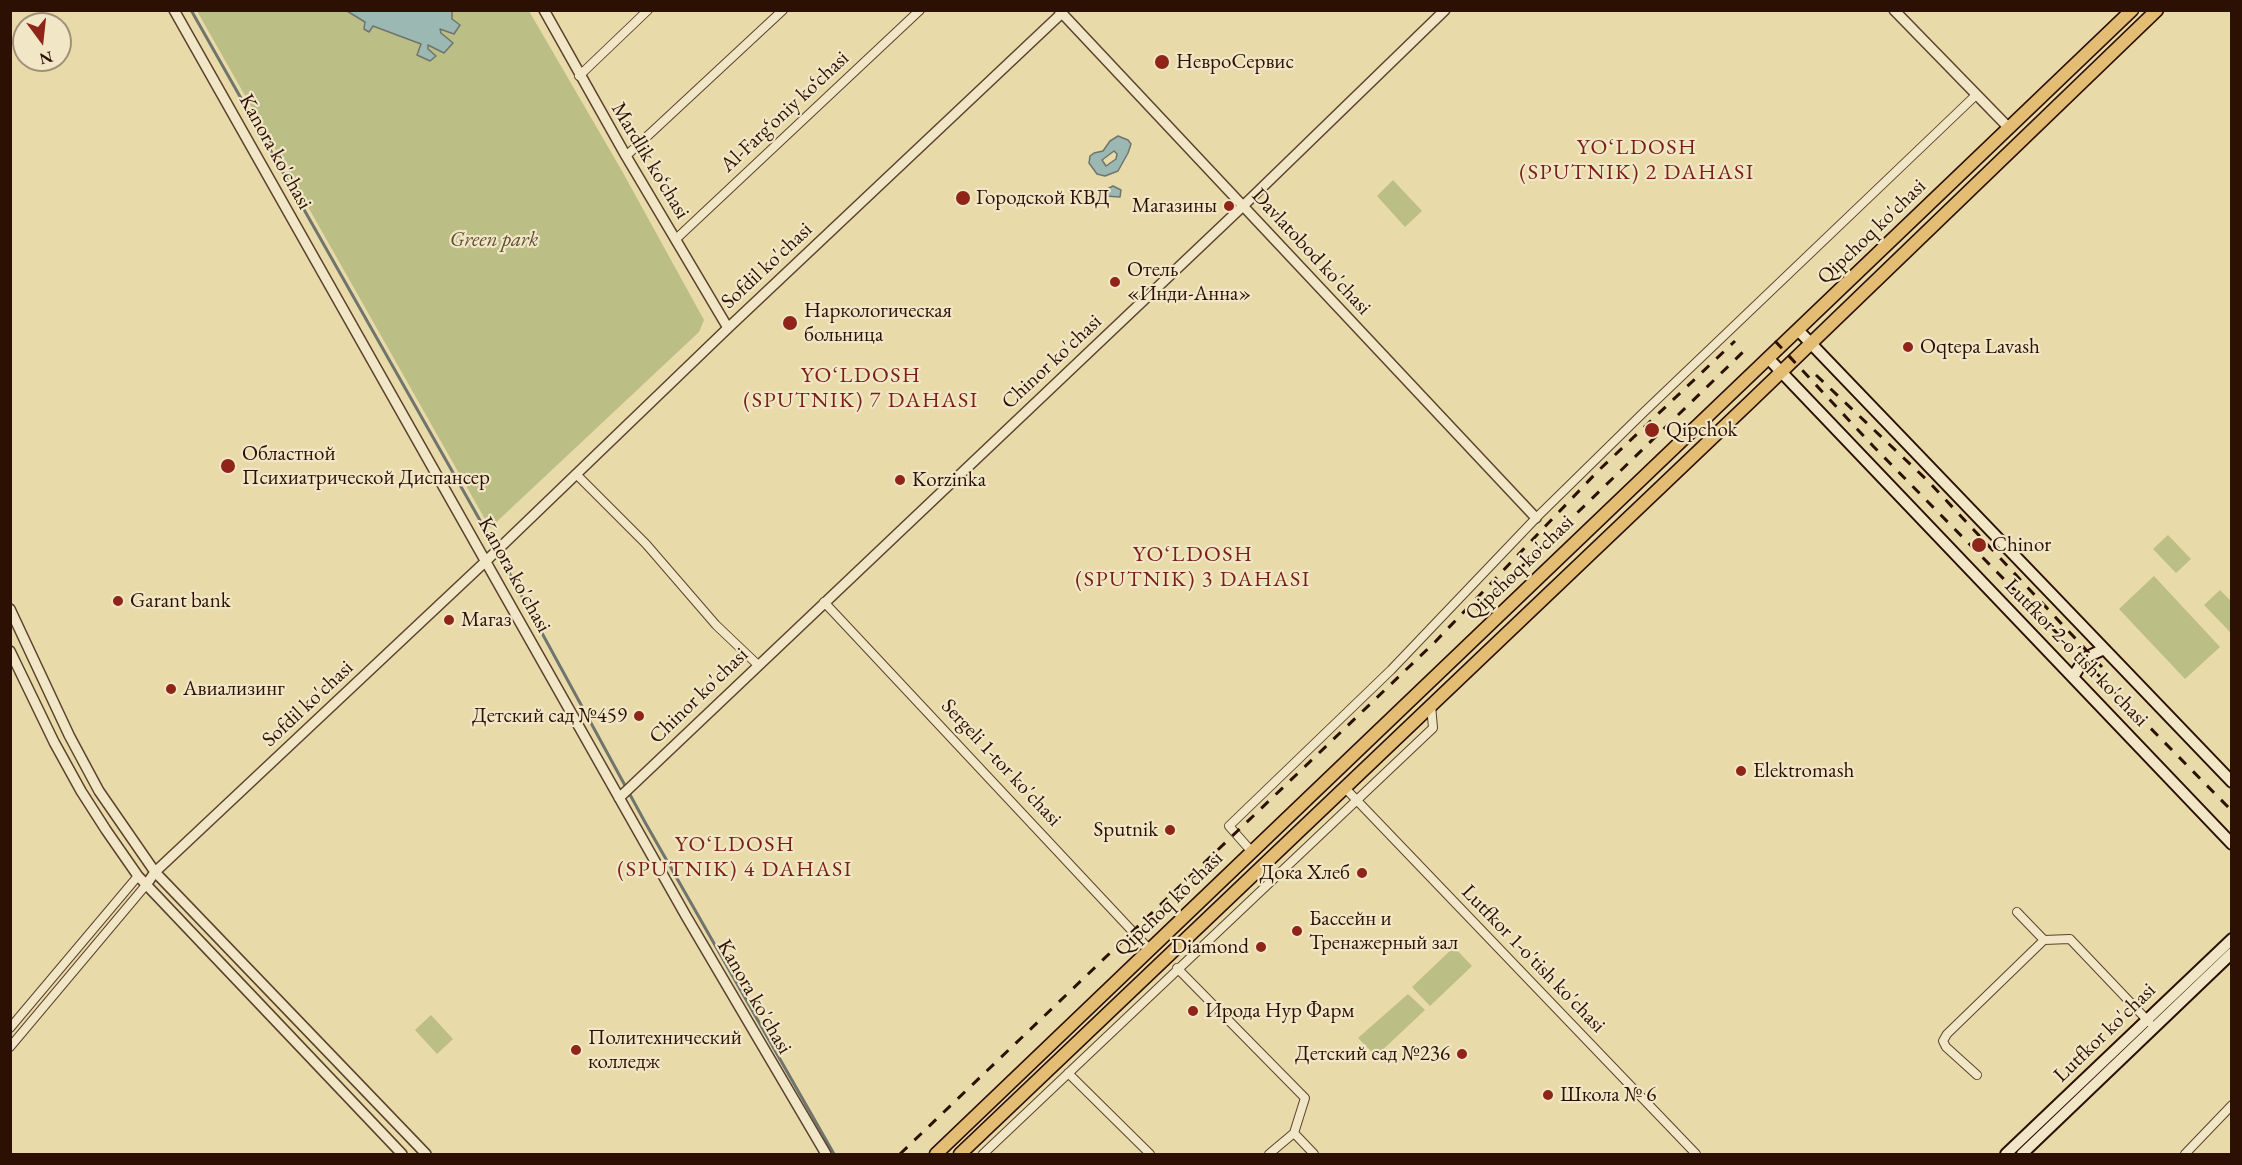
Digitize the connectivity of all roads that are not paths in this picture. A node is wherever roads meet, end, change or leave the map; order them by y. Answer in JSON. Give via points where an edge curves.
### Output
{"nodes":[{"id":1,"x":174,"y":10,"type":"edge"},
{"id":2,"x":543,"y":10,"type":"edge"},
{"id":3,"x":648,"y":10,"type":"edge"},
{"id":4,"x":783,"y":10,"type":"edge"},
{"id":5,"x":920,"y":10,"type":"edge"},
{"id":6,"x":1444,"y":10,"type":"edge"},
{"id":7,"x":1894,"y":10,"type":"edge"},
{"id":8,"x":2133,"y":10,"type":"edge"},
{"id":9,"x":2157,"y":10,"type":"edge"},
{"id":10,"x":1061,"y":12,"type":"edge"},
{"id":11,"x":579,"y":75,"type":"junction"},
{"id":12,"x":1976,"y":95,"type":"junction"},
{"id":13,"x":2009,"y":128,"type":"junction"},
{"id":14,"x":1992,"y":145,"type":"junction"},
{"id":15,"x":626,"y":156,"type":"junction"},
{"id":16,"x":2004,"y":157,"type":"junction"},
{"id":17,"x":1243,"y":206,"type":"junction"},
{"id":18,"x":676,"y":239,"type":"junction"},
{"id":19,"x":728,"y":328,"type":"junction"},
{"id":20,"x":1798,"y":330,"type":"junction"},
{"id":21,"x":1810,"y":343,"type":"junction"},
{"id":22,"x":1768,"y":358,"type":"junction"},
{"id":23,"x":1781,"y":372,"type":"junction"},
{"id":24,"x":577,"y":475,"type":"junction"},
{"id":25,"x":1632,"y":489,"type":"junction"},
{"id":26,"x":1644,"y":501,"type":"junction"},
{"id":27,"x":1536,"y":518,"type":"junction"},
{"id":28,"x":486,"y":561,"type":"junction"},
{"id":29,"x":824,"y":602,"type":"junction"},
{"id":30,"x":10,"y":609,"type":"edge"},
{"id":31,"x":2104,"y":649,"type":"junction"},
{"id":32,"x":10,"y":651,"type":"edge"},
{"id":33,"x":758,"y":665,"type":"junction"},
{"id":34,"x":2073,"y":677,"type":"junction"},
{"id":35,"x":1419,"y":692,"type":"junction"},
{"id":36,"x":1431,"y":705,"type":"junction"},
{"id":37,"x":2232,"y":782,"type":"edge"},
{"id":38,"x":1345,"y":788,"type":"junction"},
{"id":39,"x":625,"y":792,"type":"junction"},
{"id":40,"x":1356,"y":800,"type":"junction"},
{"id":41,"x":2230,"y":840,"type":"edge"},
{"id":42,"x":1252,"y":852,"type":"junction"},
{"id":43,"x":155,"y":872,"type":"junction"},
{"id":44,"x":138,"y":876,"type":"junction"},
{"id":45,"x":1227,"y":876,"type":"junction"},
{"id":46,"x":146,"y":885,"type":"junction"},
{"id":47,"x":1239,"y":889,"type":"junction"},
{"id":48,"x":2017,"y":912,"type":"dead end"},
{"id":49,"x":2232,"y":939,"type":"edge"},
{"id":50,"x":2044,"y":940,"type":"junction"},
{"id":51,"x":1150,"y":950,"type":"junction"},
{"id":52,"x":2232,"y":953,"type":"edge"},
{"id":53,"x":1178,"y":968,"type":"junction"},
{"id":54,"x":2151,"y":1024,"type":"junction"},
{"id":55,"x":10,"y":1028,"type":"edge"},
{"id":56,"x":10,"y":1047,"type":"edge"},
{"id":57,"x":1068,"y":1073,"type":"junction"},
{"id":58,"x":1977,"y":1075,"type":"dead end"},
{"id":59,"x":2232,"y":1105,"type":"edge"},
{"id":60,"x":1294,"y":1132,"type":"junction"},
{"id":61,"x":425,"y":1154,"type":"edge"},
{"id":62,"x":402,"y":1155,"type":"edge"},
{"id":63,"x":826,"y":1155,"type":"edge"},
{"id":64,"x":936,"y":1155,"type":"edge"},
{"id":65,"x":960,"y":1155,"type":"edge"},
{"id":66,"x":982,"y":1155,"type":"edge"},
{"id":67,"x":1150,"y":1155,"type":"edge"},
{"id":68,"x":1269,"y":1155,"type":"edge"},
{"id":69,"x":1314,"y":1155,"type":"edge"},
{"id":70,"x":1696,"y":1155,"type":"edge"},
{"id":71,"x":2006,"y":1155,"type":"edge"},
{"id":72,"x":2022,"y":1155,"type":"edge"},
{"id":73,"x":2185,"y":1155,"type":"edge"}],
"edges":[{"from":1,"to":28,"type":"street","name":"Kanora ko'chasi"},
{"from":2,"to":11,"type":"street","name":"Mardlik ko‘chasi"},
{"from":3,"to":11,"type":"street"},
{"from":4,"to":15,"type":"street"},
{"from":5,"to":18,"type":"street","name":"Al-Farg‘oniy ko‘chasi"},
{"from":6,"to":17,"type":"street","name":"Chinor ko'chasi"},
{"from":7,"to":12,"type":"street"},
{"from":8,"to":13,"type":"main road","name":"Qipchoq ko'chasi"},
{"from":9,"to":16,"type":"main road","name":"Qipchoq ko'chasi"},
{"from":10,"to":17,"type":"street","name":"Davlatobod ko'chasi"},
{"from":10,"to":19,"type":"street","name":"Sofdil ko'chasi"},
{"from":11,"to":15,"type":"street","name":"Mardlik ko‘chasi"},
{"from":12,"to":13,"type":"street"},
{"from":12,"to":27,"type":"street"},
{"from":13,"to":14,"type":"main road","name":"Qipchoq ko'chasi"},
{"from":14,"to":16,"type":"main road"},
{"from":14,"to":20,"type":"main road","name":"Qipchoq ko'chasi"},
{"from":15,"to":18,"type":"street","name":"Mardlik ko‘chasi"},
{"from":16,"to":21,"type":"main road","name":"Qipchoq ko'chasi"},
{"from":17,"to":27,"type":"street","name":"Davlatobod ko'chasi"},
{"from":17,"to":29,"type":"street","name":"Chinor ko'chasi"},
{"from":18,"to":19,"type":"street","name":"Mardlik ko‘chasi"},
{"from":19,"to":24,"type":"street","name":"Sofdil ko'chasi"},
{"from":20,"to":21,"type":"main road","name":"Lutfkor 2-o'tish ko'chasi"},
{"from":20,"to":22,"type":"main road","name":"Qipchoq ko'chasi"},
{"from":21,"to":23,"type":"main road","name":"Qipchoq ko'chasi"},
{"from":21,"to":31,"type":"main road","name":"Lutfkor 2-o'tish ko'chasi"},
{"from":22,"to":23,"type":"main road","name":"Lutfkor 2-o'tish ko'chasi"},
{"from":22,"to":25,"type":"main road","name":"Qipchoq ko'chasi"},
{"from":23,"to":26,"type":"main road","name":"Qipchoq ko'chasi"},
{"from":23,"to":34,"type":"main road","name":"Lutfkor 2-o'tish ko'chasi"},
{"from":24,"to":28,"type":"street","name":"Sofdil ko'chasi"},
{"from":24,"to":33,"type":"street"},
{"from":25,"to":26,"type":"main road"},
{"from":25,"to":35,"type":"main road","name":"Qipchoq ko'chasi"},
{"from":26,"to":36,"type":"main road","name":"Qipchoq ko'chasi"},
{"from":27,"to":42,"type":"street","via":[[1391,670],[1229,826]]},
{"from":28,"to":39,"type":"street","name":"Kanora ko'chasi"},
{"from":28,"to":43,"type":"street","name":"Sofdil ko'chasi"},
{"from":29,"to":33,"type":"street","name":"Chinor ko'chasi"},
{"from":29,"to":51,"type":"street","name":"Sergeli 1-tor ko'chasi"},
{"from":30,"to":43,"type":"street","via":[[94,782]]},
{"from":31,"to":34,"type":"main road","via":[[2085,658]]},
{"from":31,"to":37,"type":"main road","name":"Lutfkor 2-o'tish ko'chasi"},
{"from":32,"to":44,"type":"street","via":[[81,791]]},
{"from":33,"to":39,"type":"street","name":"Chinor ko'chasi"},
{"from":34,"to":41,"type":"main road","name":"Lutfkor 2-o'tish ko'chasi"},
{"from":35,"to":36,"type":"main road"},
{"from":35,"to":42,"type":"main road","name":"Qipchoq ko'chasi"},
{"from":36,"to":38,"type":"main road","name":"Qipchoq ko'chasi"},
{"from":36,"to":40,"type":"street","via":[[1433,728]]},
{"from":38,"to":40,"type":"street","name":"Lutfkor 1-o'tish ko'chasi"},
{"from":38,"to":47,"type":"main road","name":"Qipchoq ko'chasi"},
{"from":39,"to":63,"type":"street","name":"Kanora ko'chasi","via":[[686,916]]},
{"from":40,"to":53,"type":"street"},
{"from":40,"to":70,"type":"street","name":"Lutfkor 1-o'tish ko'chasi"},
{"from":42,"to":45,"type":"main road","name":"Qipchoq ko'chasi"},
{"from":43,"to":44,"type":"street","name":"Sofdil ko'chasi"},
{"from":43,"to":46,"type":"street","name":"Sofdil ko'chasi"},
{"from":43,"to":61,"type":"street"},
{"from":44,"to":46,"type":"street"},
{"from":44,"to":55,"type":"street"},
{"from":45,"to":47,"type":"main road"},
{"from":45,"to":51,"type":"main road","name":"Qipchoq ko'chasi"},
{"from":46,"to":56,"type":"street","name":"Sofdil ko'chasi"},
{"from":46,"to":62,"type":"street"},
{"from":47,"to":65,"type":"main road","name":"Qipchoq ko'chasi"},
{"from":48,"to":50,"type":"street"},
{"from":49,"to":54,"type":"main road","name":"Lutfkor ko'chasi"},
{"from":50,"to":54,"type":"street","via":[[2070,939]]},
{"from":50,"to":58,"type":"street","via":[[1943,1041]]},
{"from":51,"to":64,"type":"main road","name":"Qipchoq ko'chasi"},
{"from":52,"to":54,"type":"main road","name":"Lutfkor ko'chasi"},
{"from":53,"to":57,"type":"street"},
{"from":53,"to":60,"type":"street","via":[[1305,1098]]},
{"from":54,"to":71,"type":"main road","name":"Lutfkor ko'chasi"},
{"from":54,"to":72,"type":"main road","name":"Lutfkor ko'chasi"},
{"from":57,"to":66,"type":"street"},
{"from":57,"to":67,"type":"street"},
{"from":59,"to":73,"type":"street"},
{"from":60,"to":68,"type":"street"},
{"from":60,"to":69,"type":"street"}]}
